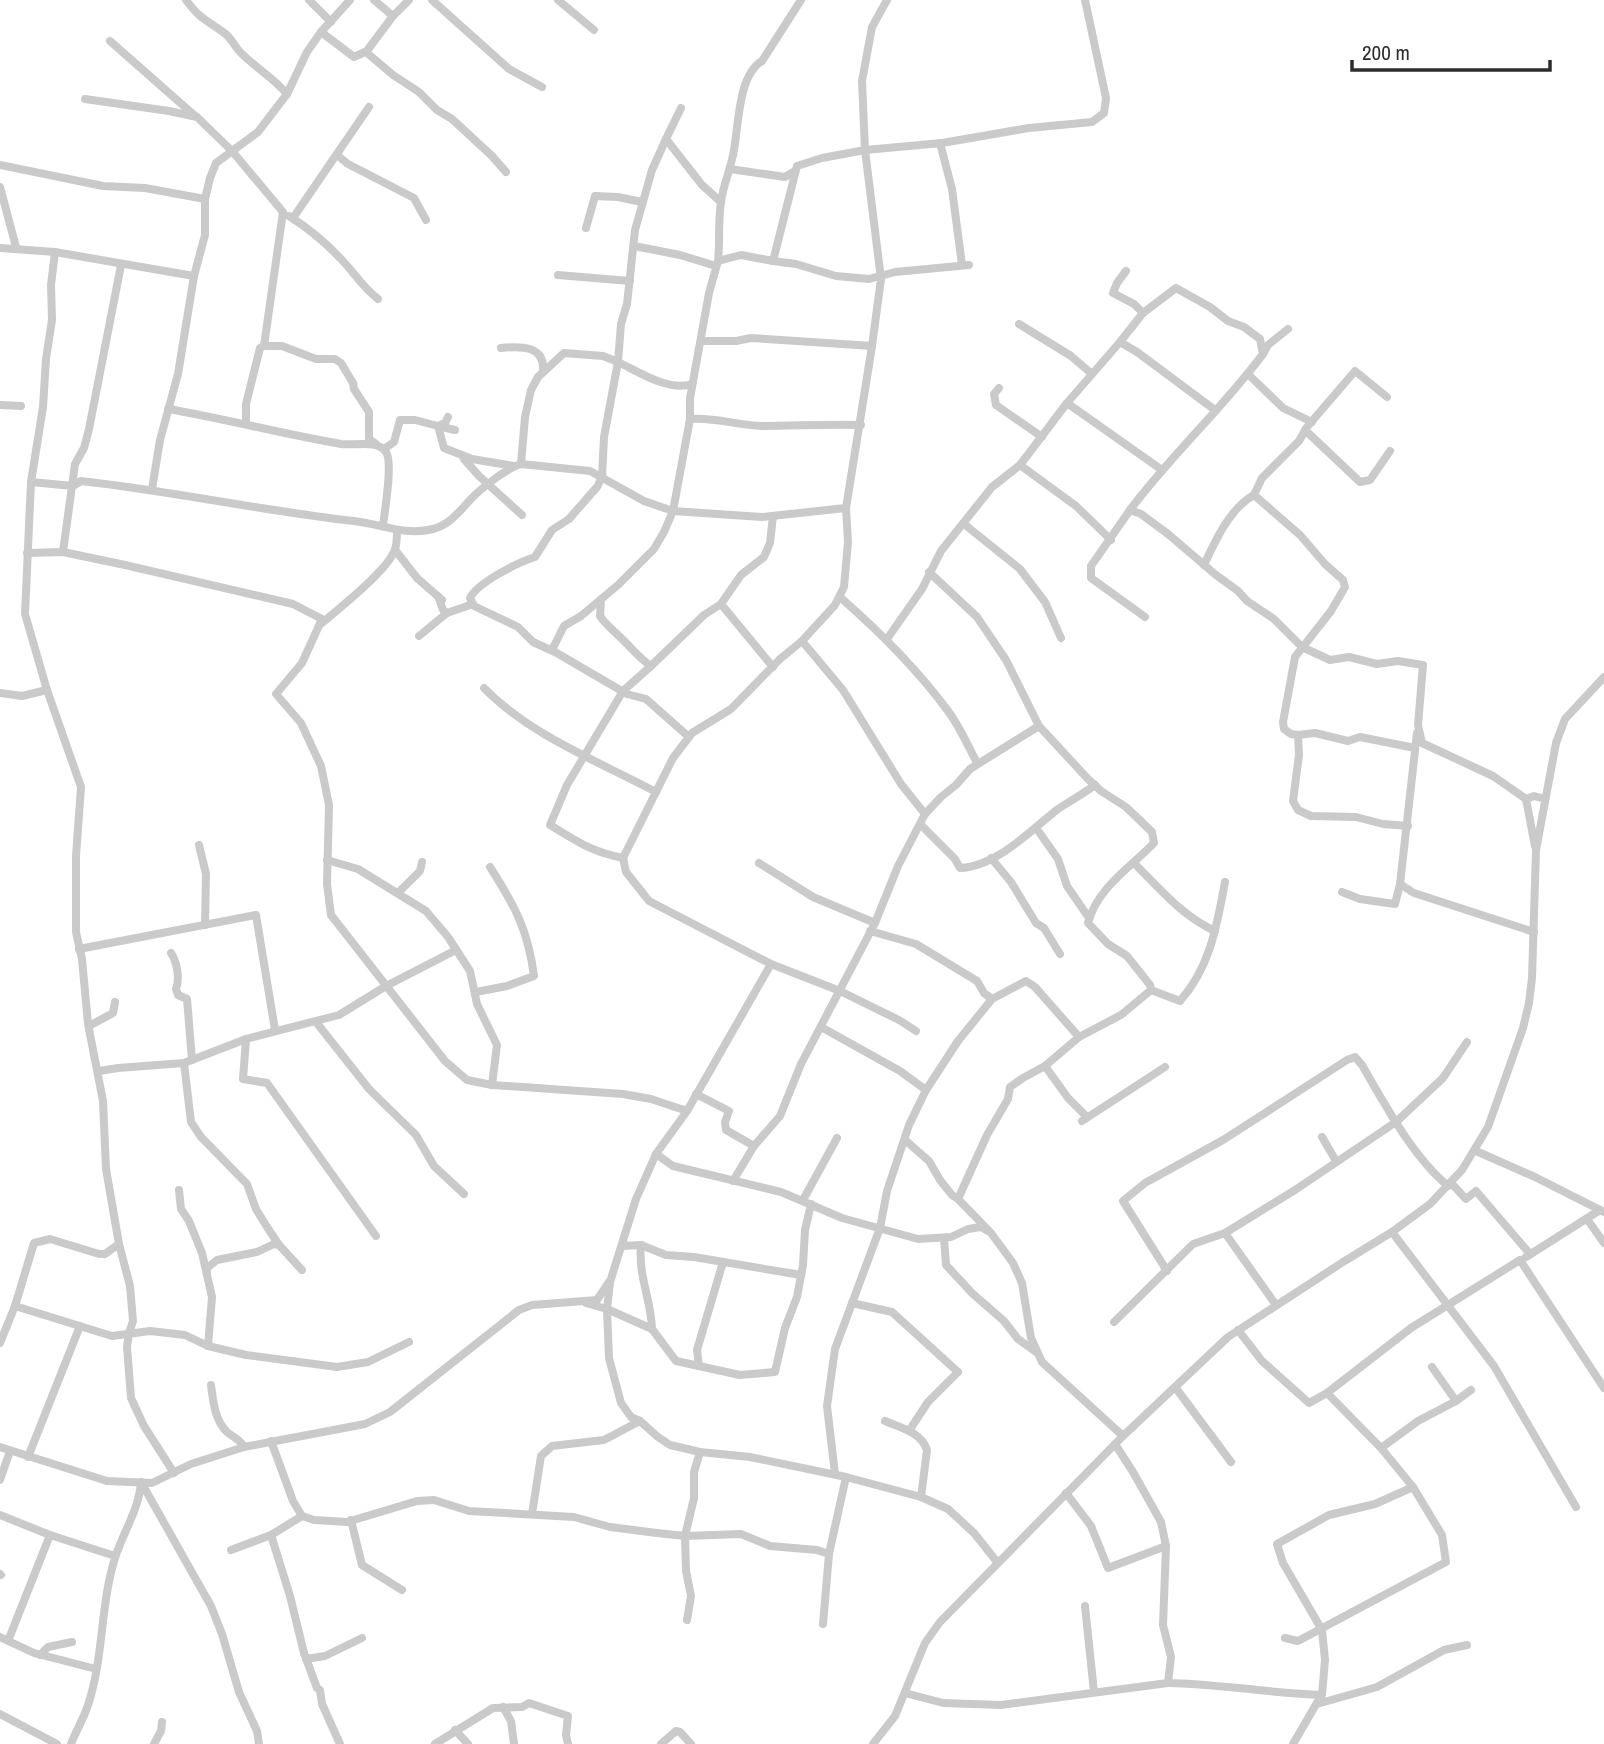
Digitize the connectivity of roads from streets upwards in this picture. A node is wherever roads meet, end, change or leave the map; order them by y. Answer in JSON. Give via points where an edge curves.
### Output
{"nodes":[{"id":1,"x":186,"y":0,"type":"edge"},
{"id":2,"x":309,"y":0,"type":"edge"},
{"id":3,"x":350,"y":0,"type":"edge"},
{"id":4,"x":374,"y":0,"type":"edge"},
{"id":5,"x":409,"y":0,"type":"edge"},
{"id":6,"x":432,"y":0,"type":"edge"},
{"id":7,"x":558,"y":0,"type":"edge"},
{"id":8,"x":801,"y":0,"type":"edge"},
{"id":9,"x":887,"y":0,"type":"edge"},
{"id":10,"x":1085,"y":0,"type":"edge"},
{"id":11,"x":393,"y":16,"type":"junction"},
{"id":12,"x":331,"y":22,"type":"junction"},
{"id":13,"x":594,"y":30,"type":"dead end"},
{"id":14,"x":321,"y":32,"type":"junction"},
{"id":15,"x":110,"y":41,"type":"dead end"},
{"id":16,"x":366,"y":52,"type":"junction"},
{"id":17,"x":542,"y":87,"type":"dead end"},
{"id":18,"x":287,"y":94,"type":"junction"},
{"id":19,"x":85,"y":99,"type":"dead end"},
{"id":20,"x":369,"y":107,"type":"dead end"},
{"id":21,"x":681,"y":108,"type":"dead end"},
{"id":22,"x":197,"y":117,"type":"junction"},
{"id":23,"x":666,"y":139,"type":"junction"},
{"id":24,"x":940,"y":143,"type":"junction"},
{"id":25,"x":865,"y":150,"type":"junction"},
{"id":26,"x":232,"y":151,"type":"junction"},
{"id":27,"x":337,"y":155,"type":"junction"},
{"id":28,"x":0,"y":165,"type":"edge"},
{"id":29,"x":730,"y":169,"type":"junction"},
{"id":30,"x":795,"y":171,"type":"junction"},
{"id":31,"x":506,"y":172,"type":"dead end"},
{"id":32,"x":0,"y":187,"type":"edge"},
{"id":33,"x":205,"y":199,"type":"junction"},
{"id":34,"x":642,"y":202,"type":"junction"},
{"id":35,"x":721,"y":202,"type":"junction"},
{"id":36,"x":283,"y":212,"type":"junction"},
{"id":37,"x":293,"y":218,"type":"junction"},
{"id":38,"x":426,"y":220,"type":"dead end"},
{"id":39,"x":586,"y":228,"type":"dead end"},
{"id":40,"x":634,"y":246,"type":"junction"},
{"id":41,"x":16,"y":247,"type":"junction"},
{"id":42,"x":0,"y":248,"type":"edge"},
{"id":43,"x":55,"y":252,"type":"junction"},
{"id":44,"x":772,"y":261,"type":"junction"},
{"id":45,"x":717,"y":263,"type":"junction"},
{"id":46,"x":121,"y":265,"type":"junction"},
{"id":47,"x":1126,"y":271,"type":"dead end"},
{"id":48,"x":558,"y":275,"type":"dead end"},
{"id":49,"x":194,"y":276,"type":"junction"},
{"id":50,"x":880,"y":276,"type":"junction"},
{"id":51,"x":630,"y":281,"type":"junction"},
{"id":52,"x":378,"y":299,"type":"dead end"},
{"id":53,"x":1143,"y":313,"type":"junction"},
{"id":54,"x":1018,"y":324,"type":"dead end"},
{"id":55,"x":1288,"y":329,"type":"dead end"},
{"id":56,"x":701,"y":341,"type":"junction"},
{"id":57,"x":1120,"y":342,"type":"junction"},
{"id":58,"x":872,"y":345,"type":"junction"},
{"id":59,"x":264,"y":346,"type":"junction"},
{"id":60,"x":501,"y":348,"type":"dead end"},
{"id":61,"x":1263,"y":354,"type":"junction"},
{"id":62,"x":618,"y":362,"type":"junction"},
{"id":63,"x":543,"y":371,"type":"junction"},
{"id":64,"x":1092,"y":374,"type":"junction"},
{"id":65,"x":1248,"y":374,"type":"junction"},
{"id":66,"x":692,"y":384,"type":"junction"},
{"id":67,"x":999,"y":388,"type":"dead end"},
{"id":68,"x":172,"y":396,"type":"junction"},
{"id":69,"x":1387,"y":397,"type":"dead end"},
{"id":70,"x":1068,"y":403,"type":"junction"},
{"id":71,"x":0,"y":405,"type":"edge"},
{"id":72,"x":21,"y":406,"type":"dead end"},
{"id":73,"x":168,"y":409,"type":"junction"},
{"id":74,"x":1215,"y":410,"type":"junction"},
{"id":75,"x":183,"y":411,"type":"junction"},
{"id":76,"x":448,"y":417,"type":"dead end"},
{"id":77,"x":690,"y":419,"type":"junction"},
{"id":78,"x":1312,"y":422,"type":"junction"},
{"id":79,"x":246,"y":424,"type":"junction"},
{"id":80,"x":861,"y":425,"type":"junction"},
{"id":81,"x":438,"y":426,"type":"junction"},
{"id":82,"x":455,"y":430,"type":"dead end"},
{"id":83,"x":1305,"y":430,"type":"junction"},
{"id":84,"x":1042,"y":436,"type":"junction"},
{"id":85,"x":380,"y":446,"type":"junction"},
{"id":86,"x":1390,"y":450,"type":"dead end"},
{"id":87,"x":462,"y":456,"type":"junction"},
{"id":88,"x":518,"y":465,"type":"junction"},
{"id":89,"x":1020,"y":466,"type":"junction"},
{"id":90,"x":1162,"y":470,"type":"junction"},
{"id":91,"x":601,"y":477,"type":"junction"},
{"id":92,"x":31,"y":482,"type":"junction"},
{"id":93,"x":490,"y":484,"type":"junction"},
{"id":94,"x":73,"y":486,"type":"junction"},
{"id":95,"x":152,"y":489,"type":"junction"},
{"id":96,"x":1254,"y":495,"type":"junction"},
{"id":97,"x":846,"y":508,"type":"junction"},
{"id":98,"x":1130,"y":510,"type":"junction"},
{"id":99,"x":673,"y":511,"type":"junction"},
{"id":100,"x":522,"y":514,"type":"dead end"},
{"id":101,"x":773,"y":516,"type":"junction"},
{"id":102,"x":964,"y":524,"type":"junction"},
{"id":103,"x":383,"y":525,"type":"junction"},
{"id":104,"x":397,"y":530,"type":"junction"},
{"id":105,"x":1111,"y":540,"type":"junction"},
{"id":106,"x":396,"y":551,"type":"junction"},
{"id":107,"x":63,"y":552,"type":"junction"},
{"id":108,"x":27,"y":553,"type":"junction"},
{"id":109,"x":1204,"y":565,"type":"junction"},
{"id":110,"x":929,"y":572,"type":"junction"},
{"id":111,"x":841,"y":598,"type":"junction"},
{"id":112,"x":601,"y":599,"type":"junction"},
{"id":113,"x":473,"y":604,"type":"junction"},
{"id":114,"x":721,"y":604,"type":"junction"},
{"id":115,"x":447,"y":613,"type":"junction"},
{"id":116,"x":1145,"y":617,"type":"dead end"},
{"id":117,"x":322,"y":622,"type":"junction"},
{"id":118,"x":419,"y":636,"type":"dead end"},
{"id":119,"x":1061,"y":638,"type":"dead end"},
{"id":120,"x":887,"y":639,"type":"junction"},
{"id":121,"x":802,"y":641,"type":"junction"},
{"id":122,"x":1302,"y":647,"type":"junction"},
{"id":123,"x":552,"y":650,"type":"junction"},
{"id":124,"x":651,"y":666,"type":"junction"},
{"id":125,"x":773,"y":667,"type":"junction"},
{"id":126,"x":1604,"y":677,"type":"edge"},
{"id":127,"x":484,"y":688,"type":"dead end"},
{"id":128,"x":47,"y":690,"type":"junction"},
{"id":129,"x":623,"y":691,"type":"junction"},
{"id":130,"x":0,"y":693,"type":"edge"},
{"id":131,"x":1418,"y":725,"type":"junction"},
{"id":132,"x":1039,"y":726,"type":"junction"},
{"id":133,"x":1298,"y":735,"type":"junction"},
{"id":134,"x":689,"y":737,"type":"junction"},
{"id":135,"x":1415,"y":747,"type":"junction"},
{"id":136,"x":585,"y":757,"type":"junction"},
{"id":137,"x":977,"y":763,"type":"junction"},
{"id":138,"x":1095,"y":785,"type":"junction"},
{"id":139,"x":656,"y":792,"type":"junction"},
{"id":140,"x":1526,"y":799,"type":"junction"},
{"id":141,"x":1545,"y":799,"type":"junction"},
{"id":142,"x":925,"y":814,"type":"junction"},
{"id":143,"x":1408,"y":826,"type":"junction"},
{"id":144,"x":922,"y":827,"type":"dead end"},
{"id":145,"x":1039,"y":832,"type":"dead end"},
{"id":146,"x":199,"y":845,"type":"dead end"},
{"id":147,"x":1536,"y":850,"type":"junction"},
{"id":148,"x":622,"y":858,"type":"junction"},
{"id":149,"x":991,"y":858,"type":"junction"},
{"id":150,"x":327,"y":860,"type":"junction"},
{"id":151,"x":422,"y":862,"type":"dead end"},
{"id":152,"x":759,"y":863,"type":"dead end"},
{"id":153,"x":1134,"y":863,"type":"junction"},
{"id":154,"x":490,"y":867,"type":"dead end"},
{"id":155,"x":1225,"y":882,"type":"dead end"},
{"id":156,"x":1400,"y":884,"type":"junction"},
{"id":157,"x":1342,"y":892,"type":"dead end"},
{"id":158,"x":398,"y":893,"type":"junction"},
{"id":159,"x":1078,"y":900,"type":"junction"},
{"id":160,"x":1099,"y":900,"type":"junction"},
{"id":161,"x":1089,"y":918,"type":"junction"},
{"id":162,"x":205,"y":925,"type":"junction"},
{"id":163,"x":873,"y":927,"type":"junction"},
{"id":164,"x":1215,"y":931,"type":"junction"},
{"id":165,"x":1534,"y":932,"type":"junction"},
{"id":166,"x":79,"y":949,"type":"junction"},
{"id":167,"x":456,"y":950,"type":"junction"},
{"id":168,"x":171,"y":953,"type":"dead end"},
{"id":169,"x":1059,"y":954,"type":"dead end"},
{"id":170,"x":771,"y":964,"type":"junction"},
{"id":171,"x":386,"y":986,"type":"junction"},
{"id":172,"x":1152,"y":990,"type":"junction"},
{"id":173,"x":840,"y":991,"type":"junction"},
{"id":174,"x":476,"y":992,"type":"junction"},
{"id":175,"x":992,"y":999,"type":"junction"},
{"id":176,"x":115,"y":1002,"type":"dead end"},
{"id":177,"x":316,"y":1022,"type":"junction"},
{"id":178,"x":89,"y":1026,"type":"junction"},
{"id":179,"x":821,"y":1027,"type":"junction"},
{"id":180,"x":275,"y":1030,"type":"junction"},
{"id":181,"x":916,"y":1031,"type":"dead end"},
{"id":182,"x":1079,"y":1037,"type":"junction"},
{"id":183,"x":246,"y":1039,"type":"junction"},
{"id":184,"x":1467,"y":1042,"type":"dead end"},
{"id":185,"x":188,"y":1061,"type":"junction"},
{"id":186,"x":1045,"y":1066,"type":"junction"},
{"id":187,"x":1165,"y":1067,"type":"dead end"},
{"id":188,"x":99,"y":1071,"type":"junction"},
{"id":189,"x":492,"y":1085,"type":"junction"},
{"id":190,"x":926,"y":1090,"type":"junction"},
{"id":191,"x":696,"y":1094,"type":"junction"},
{"id":192,"x":687,"y":1111,"type":"junction"},
{"id":193,"x":1396,"y":1122,"type":"junction"},
{"id":194,"x":1322,"y":1137,"type":"dead end"},
{"id":195,"x":837,"y":1138,"type":"dead end"},
{"id":196,"x":905,"y":1140,"type":"junction"},
{"id":197,"x":754,"y":1146,"type":"junction"},
{"id":198,"x":1476,"y":1151,"type":"junction"},
{"id":199,"x":656,"y":1154,"type":"junction"},
{"id":200,"x":1336,"y":1161,"type":"junction"},
{"id":201,"x":733,"y":1181,"type":"junction"},
{"id":202,"x":1450,"y":1184,"type":"junction"},
{"id":203,"x":179,"y":1190,"type":"dead end"},
{"id":204,"x":464,"y":1194,"type":"dead end"},
{"id":205,"x":958,"y":1199,"type":"junction"},
{"id":206,"x":807,"y":1202,"type":"junction"},
{"id":207,"x":1602,"y":1211,"type":"edge"},
{"id":208,"x":1587,"y":1219,"type":"junction"},
{"id":209,"x":880,"y":1228,"type":"junction"},
{"id":210,"x":1392,"y":1232,"type":"junction"},
{"id":211,"x":991,"y":1233,"type":"junction"},
{"id":212,"x":1226,"y":1233,"type":"junction"},
{"id":213,"x":376,"y":1236,"type":"dead end"},
{"id":214,"x":944,"y":1238,"type":"junction"},
{"id":215,"x":119,"y":1244,"type":"junction"},
{"id":216,"x":1604,"y":1244,"type":"edge"},
{"id":217,"x":279,"y":1245,"type":"junction"},
{"id":218,"x":641,"y":1245,"type":"junction"},
{"id":219,"x":623,"y":1246,"type":"junction"},
{"id":220,"x":1530,"y":1254,"type":"junction"},
{"id":221,"x":1520,"y":1260,"type":"junction"},
{"id":222,"x":723,"y":1262,"type":"junction"},
{"id":223,"x":207,"y":1268,"type":"junction"},
{"id":224,"x":302,"y":1270,"type":"dead end"},
{"id":225,"x":1167,"y":1271,"type":"junction"},
{"id":226,"x":801,"y":1275,"type":"junction"},
{"id":227,"x":610,"y":1282,"type":"junction"},
{"id":228,"x":580,"y":1301,"type":"junction"},
{"id":229,"x":852,"y":1303,"type":"junction"},
{"id":230,"x":1449,"y":1304,"type":"junction"},
{"id":231,"x":1276,"y":1305,"type":"junction"},
{"id":232,"x":15,"y":1306,"type":"junction"},
{"id":233,"x":607,"y":1309,"type":"junction"},
{"id":234,"x":1114,"y":1322,"type":"dead end"},
{"id":235,"x":80,"y":1326,"type":"junction"},
{"id":236,"x":652,"y":1329,"type":"junction"},
{"id":237,"x":1238,"y":1329,"type":"junction"},
{"id":238,"x":129,"y":1333,"type":"junction"},
{"id":239,"x":409,"y":1342,"type":"dead end"},
{"id":240,"x":0,"y":1343,"type":"edge"},
{"id":241,"x":208,"y":1346,"type":"junction"},
{"id":242,"x":1036,"y":1352,"type":"junction"},
{"id":243,"x":699,"y":1366,"type":"junction"},
{"id":244,"x":1432,"y":1367,"type":"dead end"},
{"id":245,"x":211,"y":1385,"type":"dead end"},
{"id":246,"x":1175,"y":1387,"type":"junction"},
{"id":247,"x":1604,"y":1388,"type":"edge"},
{"id":248,"x":1471,"y":1390,"type":"dead end"},
{"id":249,"x":1327,"y":1393,"type":"junction"},
{"id":250,"x":1456,"y":1401,"type":"junction"},
{"id":251,"x":640,"y":1421,"type":"junction"},
{"id":252,"x":885,"y":1421,"type":"dead end"},
{"id":253,"x":909,"y":1431,"type":"junction"},
{"id":254,"x":1124,"y":1436,"type":"junction"},
{"id":255,"x":271,"y":1441,"type":"junction"},
{"id":256,"x":1115,"y":1444,"type":"junction"},
{"id":257,"x":0,"y":1447,"type":"edge"},
{"id":258,"x":244,"y":1447,"type":"junction"},
{"id":259,"x":1381,"y":1448,"type":"junction"},
{"id":260,"x":10,"y":1451,"type":"junction"},
{"id":261,"x":700,"y":1452,"type":"junction"},
{"id":262,"x":28,"y":1457,"type":"junction"},
{"id":263,"x":1231,"y":1462,"type":"dead end"},
{"id":264,"x":174,"y":1473,"type":"junction"},
{"id":265,"x":835,"y":1475,"type":"junction"},
{"id":266,"x":846,"y":1477,"type":"junction"},
{"id":267,"x":0,"y":1480,"type":"edge"},
{"id":268,"x":141,"y":1482,"type":"junction"},
{"id":269,"x":1413,"y":1487,"type":"junction"},
{"id":270,"x":1066,"y":1493,"type":"junction"},
{"id":271,"x":921,"y":1497,"type":"junction"},
{"id":272,"x":1576,"y":1507,"type":"dead end"},
{"id":273,"x":532,"y":1514,"type":"junction"},
{"id":274,"x":0,"y":1515,"type":"edge"},
{"id":275,"x":302,"y":1516,"type":"junction"},
{"id":276,"x":351,"y":1520,"type":"junction"},
{"id":277,"x":51,"y":1535,"type":"junction"},
{"id":278,"x":271,"y":1535,"type":"junction"},
{"id":279,"x":685,"y":1536,"type":"junction"},
{"id":280,"x":1166,"y":1546,"type":"junction"},
{"id":281,"x":231,"y":1550,"type":"dead end"},
{"id":282,"x":829,"y":1553,"type":"junction"},
{"id":283,"x":115,"y":1556,"type":"junction"},
{"id":284,"x":997,"y":1562,"type":"junction"},
{"id":285,"x":402,"y":1590,"type":"dead end"},
{"id":286,"x":1085,"y":1606,"type":"dead end"},
{"id":287,"x":687,"y":1620,"type":"dead end"},
{"id":288,"x":823,"y":1624,"type":"dead end"},
{"id":289,"x":1322,"y":1630,"type":"junction"},
{"id":290,"x":362,"y":1638,"type":"dead end"},
{"id":291,"x":1284,"y":1638,"type":"dead end"},
{"id":292,"x":4,"y":1639,"type":"edge"},
{"id":293,"x":72,"y":1642,"type":"dead end"},
{"id":294,"x":1467,"y":1645,"type":"dead end"},
{"id":295,"x":40,"y":1655,"type":"junction"},
{"id":296,"x":306,"y":1659,"type":"junction"},
{"id":297,"x":96,"y":1668,"type":"junction"},
{"id":298,"x":1168,"y":1683,"type":"junction"},
{"id":299,"x":1094,"y":1692,"type":"junction"},
{"id":300,"x":905,"y":1693,"type":"junction"},
{"id":301,"x":1322,"y":1695,"type":"junction"},
{"id":302,"x":1317,"y":1704,"type":"junction"},
{"id":303,"x":503,"y":1707,"type":"junction"},
{"id":304,"x":0,"y":1714,"type":"edge"},
{"id":305,"x":162,"y":1722,"type":"dead end"},
{"id":306,"x":455,"y":1730,"type":"junction"},
{"id":307,"x":57,"y":1744,"type":"edge"},
{"id":308,"x":71,"y":1744,"type":"edge"},
{"id":309,"x":154,"y":1744,"type":"edge"},
{"id":310,"x":259,"y":1744,"type":"edge"},
{"id":311,"x":340,"y":1744,"type":"edge"},
{"id":312,"x":435,"y":1744,"type":"edge"},
{"id":313,"x":468,"y":1744,"type":"edge"},
{"id":314,"x":514,"y":1744,"type":"edge"},
{"id":315,"x":568,"y":1744,"type":"edge"},
{"id":316,"x":661,"y":1744,"type":"edge"},
{"id":317,"x":691,"y":1744,"type":"edge"},
{"id":318,"x":873,"y":1744,"type":"edge"},
{"id":319,"x":1293,"y":1744,"type":"edge"}],
"edges":[{"from":1,"to":18,"type":"street","via":[[200,18],[226,33],[238,50]]},
{"from":2,"to":12,"type":"street"},
{"from":3,"to":12,"type":"street"},
{"from":4,"to":11,"type":"street"},
{"from":5,"to":11,"type":"street"},
{"from":6,"to":17,"type":"street","via":[[509,69]]},
{"from":7,"to":13,"type":"street"},
{"from":8,"to":29,"type":"street","via":[[746,82]]},
{"from":9,"to":25,"type":"street","via":[[872,27],[862,81]]},
{"from":10,"to":24,"type":"street","via":[[1106,98],[1104,113],[1092,122]]},
{"from":11,"to":16,"type":"street"},
{"from":12,"to":14,"type":"street"},
{"from":14,"to":16,"type":"street","via":[[354,57]]},
{"from":14,"to":18,"type":"street"},
{"from":15,"to":22,"type":"street"},
{"from":16,"to":31,"type":"street","via":[[452,119]]},
{"from":18,"to":26,"type":"street","via":[[258,132]]},
{"from":19,"to":22,"type":"street"},
{"from":20,"to":27,"type":"street"},
{"from":21,"to":23,"type":"street"},
{"from":22,"to":26,"type":"street"},
{"from":23,"to":34,"type":"street"},
{"from":23,"to":35,"type":"street"},
{"from":24,"to":25,"type":"street"},
{"from":24,"to":50,"type":"street","via":[[966,265]]},
{"from":25,"to":30,"type":"street","via":[[822,158],[797,166]]},
{"from":25,"to":50,"type":"street"},
{"from":26,"to":33,"type":"street","via":[[216,163]]},
{"from":26,"to":36,"type":"street"},
{"from":27,"to":37,"type":"street"},
{"from":27,"to":38,"type":"street","via":[[414,198]]},
{"from":28,"to":33,"type":"street","via":[[103,186]]},
{"from":29,"to":30,"type":"street","via":[[785,177]]},
{"from":29,"to":35,"type":"street"},
{"from":30,"to":44,"type":"street"},
{"from":32,"to":41,"type":"street"},
{"from":33,"to":49,"type":"street","via":[[205,235]]},
{"from":34,"to":39,"type":"street","via":[[596,196]]},
{"from":34,"to":40,"type":"street"},
{"from":35,"to":45,"type":"street"},
{"from":36,"to":37,"type":"street"},
{"from":36,"to":59,"type":"street"},
{"from":37,"to":52,"type":"street","via":[[323,241]]},
{"from":40,"to":45,"type":"street"},
{"from":40,"to":51,"type":"street"},
{"from":41,"to":42,"type":"street"},
{"from":41,"to":43,"type":"street"},
{"from":43,"to":46,"type":"street"},
{"from":43,"to":92,"type":"street","via":[[43,407]]},
{"from":44,"to":45,"type":"street","via":[[741,255]]},
{"from":44,"to":50,"type":"street","via":[[853,279]]},
{"from":45,"to":56,"type":"street"},
{"from":46,"to":49,"type":"street"},
{"from":46,"to":94,"type":"street","via":[[89,429],[75,464]]},
{"from":47,"to":53,"type":"street","via":[[1113,293]]},
{"from":48,"to":51,"type":"street"},
{"from":49,"to":68,"type":"street"},
{"from":50,"to":58,"type":"street"},
{"from":51,"to":62,"type":"street"},
{"from":53,"to":57,"type":"street"},
{"from":53,"to":61,"type":"street","via":[[1176,288],[1260,339]]},
{"from":54,"to":64,"type":"street"},
{"from":55,"to":61,"type":"street"},
{"from":56,"to":58,"type":"street","via":[[751,338]]},
{"from":56,"to":66,"type":"street"},
{"from":57,"to":64,"type":"street"},
{"from":57,"to":74,"type":"street"},
{"from":58,"to":80,"type":"street"},
{"from":59,"to":79,"type":"street","via":[[249,391]]},
{"from":59,"to":85,"type":"street","via":[[282,346],[341,363],[369,412],[369,439]]},
{"from":60,"to":63,"type":"street","via":[[524,346],[538,353]]},
{"from":61,"to":65,"type":"street"},
{"from":62,"to":63,"type":"street","via":[[564,353]]},
{"from":62,"to":66,"type":"street","via":[[669,384]]},
{"from":62,"to":91,"type":"street"},
{"from":63,"to":88,"type":"street","via":[[531,390]]},
{"from":64,"to":70,"type":"street"},
{"from":65,"to":74,"type":"street"},
{"from":65,"to":78,"type":"street","via":[[1283,408]]},
{"from":66,"to":77,"type":"street"},
{"from":67,"to":84,"type":"street","via":[[994,394],[996,405]]},
{"from":68,"to":73,"type":"street"},
{"from":68,"to":75,"type":"street"},
{"from":69,"to":78,"type":"street","via":[[1355,371]]},
{"from":70,"to":84,"type":"street"},
{"from":70,"to":90,"type":"street"},
{"from":71,"to":72,"type":"street"},
{"from":73,"to":75,"type":"street"},
{"from":73,"to":95,"type":"street"},
{"from":74,"to":90,"type":"street"},
{"from":75,"to":79,"type":"street"},
{"from":76,"to":81,"type":"street"},
{"from":77,"to":80,"type":"street","via":[[761,426]]},
{"from":77,"to":99,"type":"street"},
{"from":78,"to":83,"type":"street"},
{"from":79,"to":85,"type":"street","via":[[342,444]]},
{"from":80,"to":97,"type":"street"},
{"from":81,"to":82,"type":"street"},
{"from":81,"to":85,"type":"street","via":[[400,420],[394,442]]},
{"from":81,"to":87,"type":"street","via":[[444,448]]},
{"from":83,"to":86,"type":"street","via":[[1360,482],[1370,480]]},
{"from":83,"to":96,"type":"street","via":[[1262,478]]},
{"from":84,"to":89,"type":"street"},
{"from":85,"to":103,"type":"street","via":[[389,458],[390,470]]},
{"from":87,"to":88,"type":"street"},
{"from":87,"to":93,"type":"street"},
{"from":88,"to":91,"type":"street","via":[[571,468]]},
{"from":88,"to":93,"type":"street"},
{"from":89,"to":102,"type":"street","via":[[992,487]]},
{"from":89,"to":105,"type":"street","via":[[1076,506]]},
{"from":90,"to":98,"type":"street"},
{"from":91,"to":99,"type":"street"},
{"from":91,"to":113,"type":"street","via":[[569,519],[552,530],[535,557],[473,591]]},
{"from":92,"to":94,"type":"street"},
{"from":92,"to":108,"type":"street"},
{"from":93,"to":100,"type":"street"},
{"from":93,"to":104,"type":"street","via":[[435,528]]},
{"from":94,"to":95,"type":"street","via":[[80,481]]},
{"from":94,"to":107,"type":"street"},
{"from":95,"to":103,"type":"street"},
{"from":96,"to":109,"type":"street","via":[[1244,500]]},
{"from":96,"to":122,"type":"street","via":[[1343,580],[1345,587],[1332,611]]},
{"from":97,"to":101,"type":"street"},
{"from":97,"to":111,"type":"street","via":[[848,541]]},
{"from":98,"to":105,"type":"street"},
{"from":98,"to":109,"type":"street"},
{"from":99,"to":101,"type":"street"},
{"from":99,"to":112,"type":"street","via":[[654,549]]},
{"from":101,"to":114,"type":"street","via":[[764,557],[741,575]]},
{"from":102,"to":110,"type":"street"},
{"from":102,"to":119,"type":"street","via":[[1020,569],[1045,602]]},
{"from":103,"to":104,"type":"street"},
{"from":104,"to":106,"type":"street"},
{"from":105,"to":116,"type":"street","via":[[1091,566],[1091,578]]},
{"from":106,"to":115,"type":"street","via":[[440,598]]},
{"from":106,"to":117,"type":"street"},
{"from":107,"to":108,"type":"street"},
{"from":107,"to":117,"type":"street","via":[[293,604]]},
{"from":108,"to":128,"type":"street","via":[[25,614]]},
{"from":109,"to":122,"type":"street","via":[[1274,619]]},
{"from":110,"to":120,"type":"street"},
{"from":110,"to":132,"type":"street","via":[[977,617],[1006,660]]},
{"from":111,"to":120,"type":"street"},
{"from":111,"to":121,"type":"street"},
{"from":112,"to":123,"type":"street","via":[[564,626]]},
{"from":112,"to":124,"type":"street","via":[[600,616],[607,626]]},
{"from":113,"to":115,"type":"street"},
{"from":113,"to":123,"type":"street"},
{"from":114,"to":124,"type":"street"},
{"from":114,"to":125,"type":"street"},
{"from":115,"to":118,"type":"street"},
{"from":117,"to":150,"type":"street","via":[[302,663],[276,694],[300,723],[321,766],[329,805]]},
{"from":120,"to":137,"type":"street","via":[[949,712]]},
{"from":121,"to":125,"type":"street"},
{"from":121,"to":142,"type":"street","via":[[843,690]]},
{"from":122,"to":131,"type":"street","via":[[1330,660],[1349,657],[1377,664],[1423,665]]},
{"from":122,"to":133,"type":"street","via":[[1295,657],[1283,722],[1284,729]]},
{"from":123,"to":129,"type":"street"},
{"from":124,"to":129,"type":"street"},
{"from":125,"to":134,"type":"street","via":[[731,709]]},
{"from":126,"to":141,"type":"street","via":[[1565,719]]},
{"from":127,"to":136,"type":"street","via":[[509,711]]},
{"from":128,"to":130,"type":"street"},
{"from":128,"to":166,"type":"street","via":[[81,787],[76,856]]},
{"from":129,"to":134,"type":"street","via":[[646,699]]},
{"from":129,"to":136,"type":"street"},
{"from":131,"to":135,"type":"street"},
{"from":131,"to":140,"type":"street","via":[[1422,743],[1493,776]]},
{"from":132,"to":137,"type":"street"},
{"from":132,"to":138,"type":"street"},
{"from":133,"to":135,"type":"street","via":[[1315,733],[1348,741],[1360,737]]},
{"from":133,"to":143,"type":"street","via":[[1293,801],[1298,810],[1311,816],[1356,817]]},
{"from":134,"to":139,"type":"street"},
{"from":135,"to":143,"type":"street"},
{"from":136,"to":139,"type":"street"},
{"from":136,"to":148,"type":"street","via":[[550,825],[582,846]]},
{"from":137,"to":142,"type":"street"},
{"from":138,"to":149,"type":"street"},
{"from":138,"to":153,"type":"street","via":[[1152,832],[1154,843]]},
{"from":139,"to":148,"type":"street"},
{"from":140,"to":141,"type":"street"},
{"from":140,"to":147,"type":"street"},
{"from":141,"to":147,"type":"street"},
{"from":142,"to":163,"type":"street"},
{"from":143,"to":156,"type":"street"},
{"from":144,"to":149,"type":"street","via":[[960,868]]},
{"from":145,"to":159,"type":"street"},
{"from":146,"to":162,"type":"street","via":[[206,874]]},
{"from":147,"to":165,"type":"street"},
{"from":148,"to":170,"type":"street","via":[[626,872],[649,901]]},
{"from":149,"to":169,"type":"street"},
{"from":150,"to":158,"type":"street","via":[[358,869]]},
{"from":150,"to":171,"type":"street","via":[[331,915]]},
{"from":151,"to":158,"type":"street","via":[[420,871]]},
{"from":152,"to":163,"type":"street"},
{"from":153,"to":160,"type":"street"},
{"from":153,"to":164,"type":"street","via":[[1179,909]]},
{"from":154,"to":174,"type":"street","via":[[524,925],[534,976]]},
{"from":155,"to":164,"type":"street"},
{"from":156,"to":157,"type":"street","via":[[1395,904],[1360,900]]},
{"from":156,"to":165,"type":"street"},
{"from":158,"to":167,"type":"street","via":[[426,911]]},
{"from":159,"to":160,"type":"street"},
{"from":159,"to":161,"type":"street"},
{"from":160,"to":161,"type":"street"},
{"from":161,"to":172,"type":"street","via":[[1088,923],[1127,956]]},
{"from":162,"to":166,"type":"street"},
{"from":162,"to":180,"type":"street","via":[[256,915]]},
{"from":163,"to":173,"type":"street"},
{"from":163,"to":175,"type":"street","via":[[916,944],[976,982]]},
{"from":164,"to":172,"type":"street","via":[[1209,955],[1193,987],[1180,1001]]},
{"from":165,"to":198,"type":"street","via":[[1523,1028]]},
{"from":166,"to":178,"type":"street"},
{"from":167,"to":171,"type":"street"},
{"from":167,"to":174,"type":"street","via":[[470,971]]},
{"from":168,"to":185,"type":"street","via":[[176,960],[178,995],[187,999]]},
{"from":170,"to":173,"type":"street"},
{"from":170,"to":191,"type":"street"},
{"from":171,"to":177,"type":"street","via":[[339,1015]]},
{"from":171,"to":189,"type":"street","via":[[445,1061],[467,1080]]},
{"from":172,"to":182,"type":"street","via":[[1121,1015]]},
{"from":173,"to":179,"type":"street"},
{"from":173,"to":181,"type":"street"},
{"from":174,"to":189,"type":"street","via":[[497,1045]]},
{"from":175,"to":182,"type":"street","via":[[1028,981]]},
{"from":175,"to":190,"type":"street"},
{"from":176,"to":178,"type":"street","via":[[113,1013]]},
{"from":177,"to":180,"type":"street"},
{"from":177,"to":204,"type":"street","via":[[369,1089],[416,1135],[435,1166]]},
{"from":178,"to":188,"type":"street"},
{"from":179,"to":190,"type":"street"},
{"from":179,"to":197,"type":"street","via":[[779,1116]]},
{"from":180,"to":183,"type":"street"},
{"from":182,"to":186,"type":"street"},
{"from":183,"to":185,"type":"street"},
{"from":183,"to":213,"type":"street","via":[[243,1079],[267,1083]]},
{"from":184,"to":193,"type":"street","via":[[1443,1078]]},
{"from":185,"to":188,"type":"street"},
{"from":185,"to":217,"type":"street","via":[[191,1122],[247,1184],[256,1209]]},
{"from":186,"to":187,"type":"street","via":[[1085,1119]]},
{"from":186,"to":205,"type":"street","via":[[1010,1087]]},
{"from":188,"to":215,"type":"street","via":[[106,1169]]},
{"from":189,"to":192,"type":"street","via":[[623,1094]]},
{"from":190,"to":196,"type":"street"},
{"from":191,"to":192,"type":"street"},
{"from":191,"to":197,"type":"street","via":[[729,1111],[726,1130]]},
{"from":192,"to":199,"type":"street"},
{"from":193,"to":200,"type":"street"},
{"from":193,"to":202,"type":"street","via":[[1431,1172]]},
{"from":193,"to":225,"type":"street","via":[[1355,1057],[1146,1183],[1123,1200]]},
{"from":194,"to":200,"type":"street"},
{"from":195,"to":206,"type":"street"},
{"from":196,"to":205,"type":"street","via":[[929,1161]]},
{"from":196,"to":209,"type":"street"},
{"from":197,"to":201,"type":"street"},
{"from":198,"to":202,"type":"street"},
{"from":198,"to":207,"type":"street"},
{"from":199,"to":201,"type":"street","via":[[673,1166]]},
{"from":199,"to":219,"type":"street","via":[[636,1199]]},
{"from":200,"to":212,"type":"street"},
{"from":201,"to":206,"type":"street"},
{"from":202,"to":210,"type":"street"},
{"from":202,"to":220,"type":"street","via":[[1466,1199],[1476,1191]]},
{"from":203,"to":223,"type":"street","via":[[181,1209]]},
{"from":205,"to":211,"type":"street"},
{"from":206,"to":209,"type":"street"},
{"from":206,"to":226,"type":"street"},
{"from":207,"to":208,"type":"street"},
{"from":208,"to":216,"type":"street"},
{"from":208,"to":220,"type":"street"},
{"from":209,"to":214,"type":"street","via":[[918,1239]]},
{"from":209,"to":229,"type":"street"},
{"from":210,"to":230,"type":"street"},
{"from":210,"to":231,"type":"street"},
{"from":211,"to":214,"type":"street","via":[[981,1227]]},
{"from":211,"to":242,"type":"street","via":[[1022,1283]]},
{"from":212,"to":225,"type":"street","via":[[1193,1244]]},
{"from":212,"to":231,"type":"street"},
{"from":214,"to":242,"type":"street","via":[[946,1265]]},
{"from":215,"to":232,"type":"street","via":[[105,1254],[92,1254],[50,1239],[34,1243]]},
{"from":215,"to":238,"type":"street","via":[[130,1286],[133,1321]]},
{"from":217,"to":223,"type":"street","via":[[217,1260]]},
{"from":217,"to":224,"type":"street"},
{"from":218,"to":219,"type":"street"},
{"from":218,"to":222,"type":"street","via":[[666,1255]]},
{"from":218,"to":236,"type":"street","via":[[639,1263]]},
{"from":219,"to":227,"type":"street"},
{"from":220,"to":221,"type":"street"},
{"from":221,"to":230,"type":"street"},
{"from":221,"to":247,"type":"street"},
{"from":222,"to":226,"type":"street"},
{"from":222,"to":243,"type":"street","via":[[697,1350]]},
{"from":223,"to":241,"type":"street","via":[[212,1297]]},
{"from":225,"to":234,"type":"street"},
{"from":226,"to":243,"type":"street","via":[[775,1372],[740,1374]]},
{"from":227,"to":228,"type":"street","via":[[597,1300]]},
{"from":227,"to":233,"type":"street"},
{"from":228,"to":233,"type":"street"},
{"from":228,"to":255,"type":"street","via":[[532,1304],[519,1310],[390,1412],[365,1424]]},
{"from":229,"to":253,"type":"street","via":[[891,1312],[958,1372],[928,1402]]},
{"from":229,"to":265,"type":"street","via":[[835,1349],[828,1391]]},
{"from":230,"to":249,"type":"street"},
{"from":230,"to":272,"type":"street","via":[[1500,1376]]},
{"from":231,"to":237,"type":"street"},
{"from":232,"to":235,"type":"street"},
{"from":232,"to":240,"type":"street"},
{"from":233,"to":236,"type":"street"},
{"from":233,"to":251,"type":"street","via":[[609,1358],[621,1403],[631,1418]]},
{"from":235,"to":238,"type":"street","via":[[112,1336]]},
{"from":235,"to":262,"type":"street"},
{"from":236,"to":243,"type":"street","via":[[676,1360]]},
{"from":237,"to":246,"type":"street"},
{"from":237,"to":249,"type":"street","via":[[1262,1361],[1309,1403]]},
{"from":238,"to":241,"type":"street","via":[[185,1335]]},
{"from":238,"to":264,"type":"street","via":[[131,1398]]},
{"from":239,"to":241,"type":"street","via":[[368,1362],[337,1367],[246,1356]]},
{"from":242,"to":254,"type":"street","via":[[1049,1370]]},
{"from":244,"to":250,"type":"street"},
{"from":245,"to":258,"type":"street","via":[[214,1410],[224,1429]]},
{"from":246,"to":254,"type":"street"},
{"from":246,"to":263,"type":"street"},
{"from":248,"to":250,"type":"street"},
{"from":249,"to":259,"type":"street"},
{"from":250,"to":259,"type":"street"},
{"from":251,"to":261,"type":"street","via":[[670,1445]]},
{"from":251,"to":273,"type":"street","via":[[604,1440],[552,1446],[541,1456]]},
{"from":252,"to":253,"type":"street"},
{"from":253,"to":271,"type":"street","via":[[927,1450]]},
{"from":254,"to":256,"type":"street"},
{"from":255,"to":258,"type":"street"},
{"from":255,"to":275,"type":"street"},
{"from":256,"to":270,"type":"street"},
{"from":256,"to":280,"type":"street","via":[[1161,1522]]},
{"from":257,"to":260,"type":"street"},
{"from":258,"to":264,"type":"street"},
{"from":259,"to":269,"type":"street"},
{"from":260,"to":262,"type":"street"},
{"from":260,"to":267,"type":"street"},
{"from":261,"to":265,"type":"street"},
{"from":261,"to":279,"type":"street"},
{"from":262,"to":268,"type":"street","via":[[107,1481]]},
{"from":264,"to":268,"type":"street","via":[[152,1483]]},
{"from":265,"to":266,"type":"street"},
{"from":266,"to":271,"type":"street"},
{"from":266,"to":282,"type":"street"},
{"from":268,"to":283,"type":"street","via":[[134,1513]]},
{"from":268,"to":310,"type":"street","via":[[211,1606]]},
{"from":269,"to":289,"type":"street","via":[[1442,1535],[1446,1562]]},
{"from":269,"to":289,"type":"street","via":[[1375,1504],[1329,1516],[1277,1544]]},
{"from":270,"to":280,"type":"street","via":[[1091,1526],[1108,1568]]},
{"from":270,"to":284,"type":"street"},
{"from":271,"to":284,"type":"street","via":[[957,1517]]},
{"from":273,"to":276,"type":"street","via":[[469,1511],[435,1500]]},
{"from":273,"to":279,"type":"street"},
{"from":274,"to":277,"type":"street"},
{"from":275,"to":276,"type":"street"},
{"from":275,"to":278,"type":"street"},
{"from":276,"to":285,"type":"street","via":[[362,1565]]},
{"from":277,"to":283,"type":"street"},
{"from":277,"to":292,"type":"street"},
{"from":278,"to":281,"type":"street"},
{"from":278,"to":296,"type":"street"},
{"from":279,"to":282,"type":"street","via":[[741,1534],[770,1546]]},
{"from":279,"to":287,"type":"street","via":[[691,1596]]},
{"from":280,"to":298,"type":"street","via":[[1163,1625],[1171,1657]]},
{"from":282,"to":288,"type":"street"},
{"from":283,"to":297,"type":"street"},
{"from":284,"to":300,"type":"street","via":[[925,1643]]},
{"from":286,"to":299,"type":"street"},
{"from":289,"to":291,"type":"street","via":[[1298,1641]]},
{"from":289,"to":301,"type":"street"},
{"from":290,"to":296,"type":"street","via":[[325,1656]]},
{"from":292,"to":295,"type":"street"},
{"from":293,"to":295,"type":"street","via":[[48,1647]]},
{"from":294,"to":302,"type":"street","via":[[1444,1650],[1377,1687]]},
{"from":295,"to":297,"type":"street"},
{"from":296,"to":311,"type":"street"},
{"from":297,"to":308,"type":"street","via":[[88,1706]]},
{"from":298,"to":299,"type":"street"},
{"from":298,"to":301,"type":"street"},
{"from":299,"to":300,"type":"street","via":[[1001,1705],[943,1703]]},
{"from":300,"to":318,"type":"street","via":[[895,1716]]},
{"from":301,"to":302,"type":"street"},
{"from":302,"to":319,"type":"street"},
{"from":303,"to":306,"type":"street"},
{"from":303,"to":314,"type":"street","via":[[511,1721]]},
{"from":303,"to":315,"type":"street","via":[[529,1703],[568,1716]]},
{"from":304,"to":307,"type":"street"},
{"from":305,"to":309,"type":"street"},
{"from":306,"to":312,"type":"street"},
{"from":306,"to":313,"type":"street"},
{"from":316,"to":317,"type":"street","via":[[676,1731]]}]}
